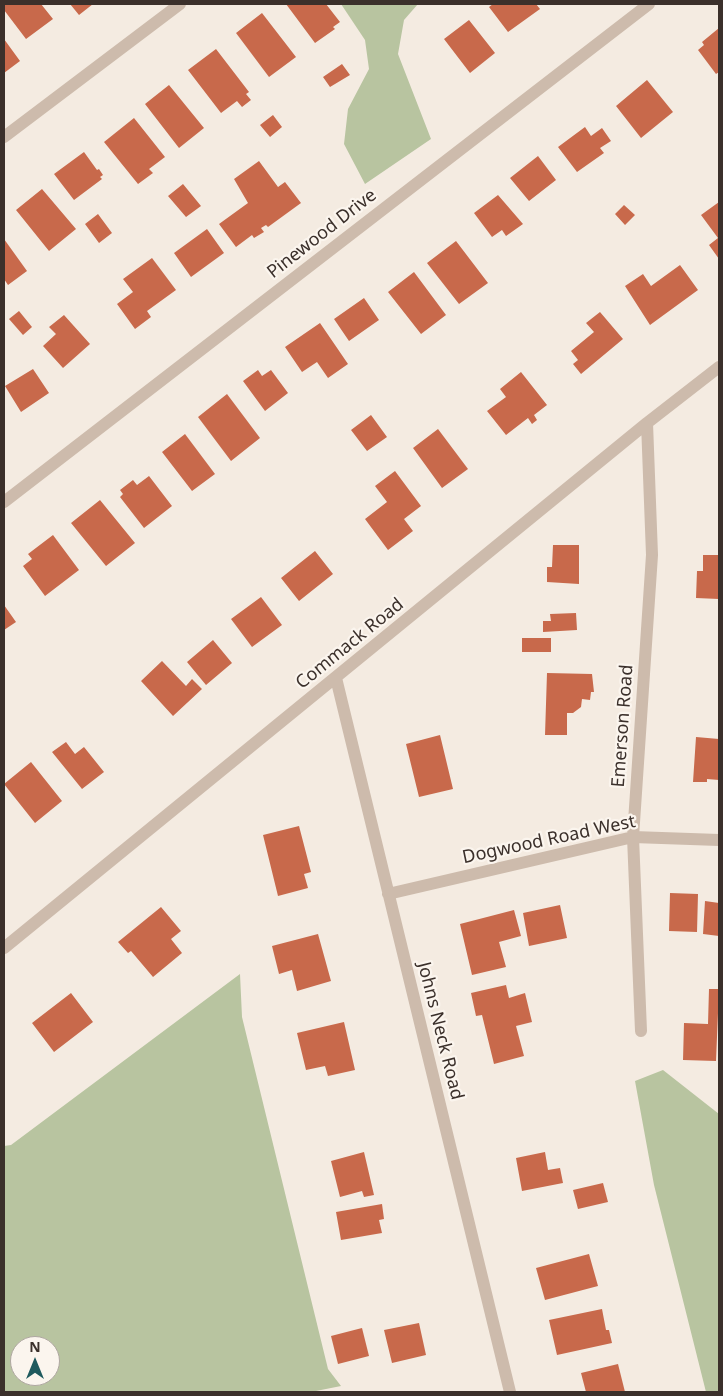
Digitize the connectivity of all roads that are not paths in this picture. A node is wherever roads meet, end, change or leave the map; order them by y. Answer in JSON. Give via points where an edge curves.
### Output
{"nodes":[{"id":1,"x":180,"y":4,"type":"edge"},
{"id":2,"x":650,"y":4,"type":"edge"},
{"id":3,"x":4,"y":137,"type":"edge"},
{"id":4,"x":719,"y":367,"type":"edge"},
{"id":5,"x":647,"y":423,"type":"junction"},
{"id":6,"x":4,"y":502,"type":"edge"},
{"id":7,"x":336,"y":678,"type":"junction"},
{"id":8,"x":633,"y":837,"type":"junction"},
{"id":9,"x":719,"y":840,"type":"edge"},
{"id":10,"x":388,"y":894,"type":"junction"},
{"id":11,"x":4,"y":948,"type":"edge"},
{"id":12,"x":641,"y":1032,"type":"dead end"},
{"id":13,"x":510,"y":1392,"type":"edge"}],
"edges":[{"from":1,"to":3,"type":"street"},
{"from":2,"to":6,"type":"street","name":"Pinewood Drive"},
{"from":4,"to":5,"type":"street","name":"Commack Road"},
{"from":5,"to":7,"type":"street","name":"Commack Road"},
{"from":5,"to":8,"type":"street","name":"Emerson Road","via":[[652,555]]},
{"from":7,"to":10,"type":"street","name":"Johns Neck Road"},
{"from":7,"to":11,"type":"street","name":"Commack Road"},
{"from":8,"to":9,"type":"street","name":"Dogwood Road West"},
{"from":8,"to":10,"type":"street","name":"Dogwood Road West"},
{"from":8,"to":12,"type":"street","name":"Emerson Road"},
{"from":10,"to":13,"type":"street","name":"Johns Neck Road"}]}
